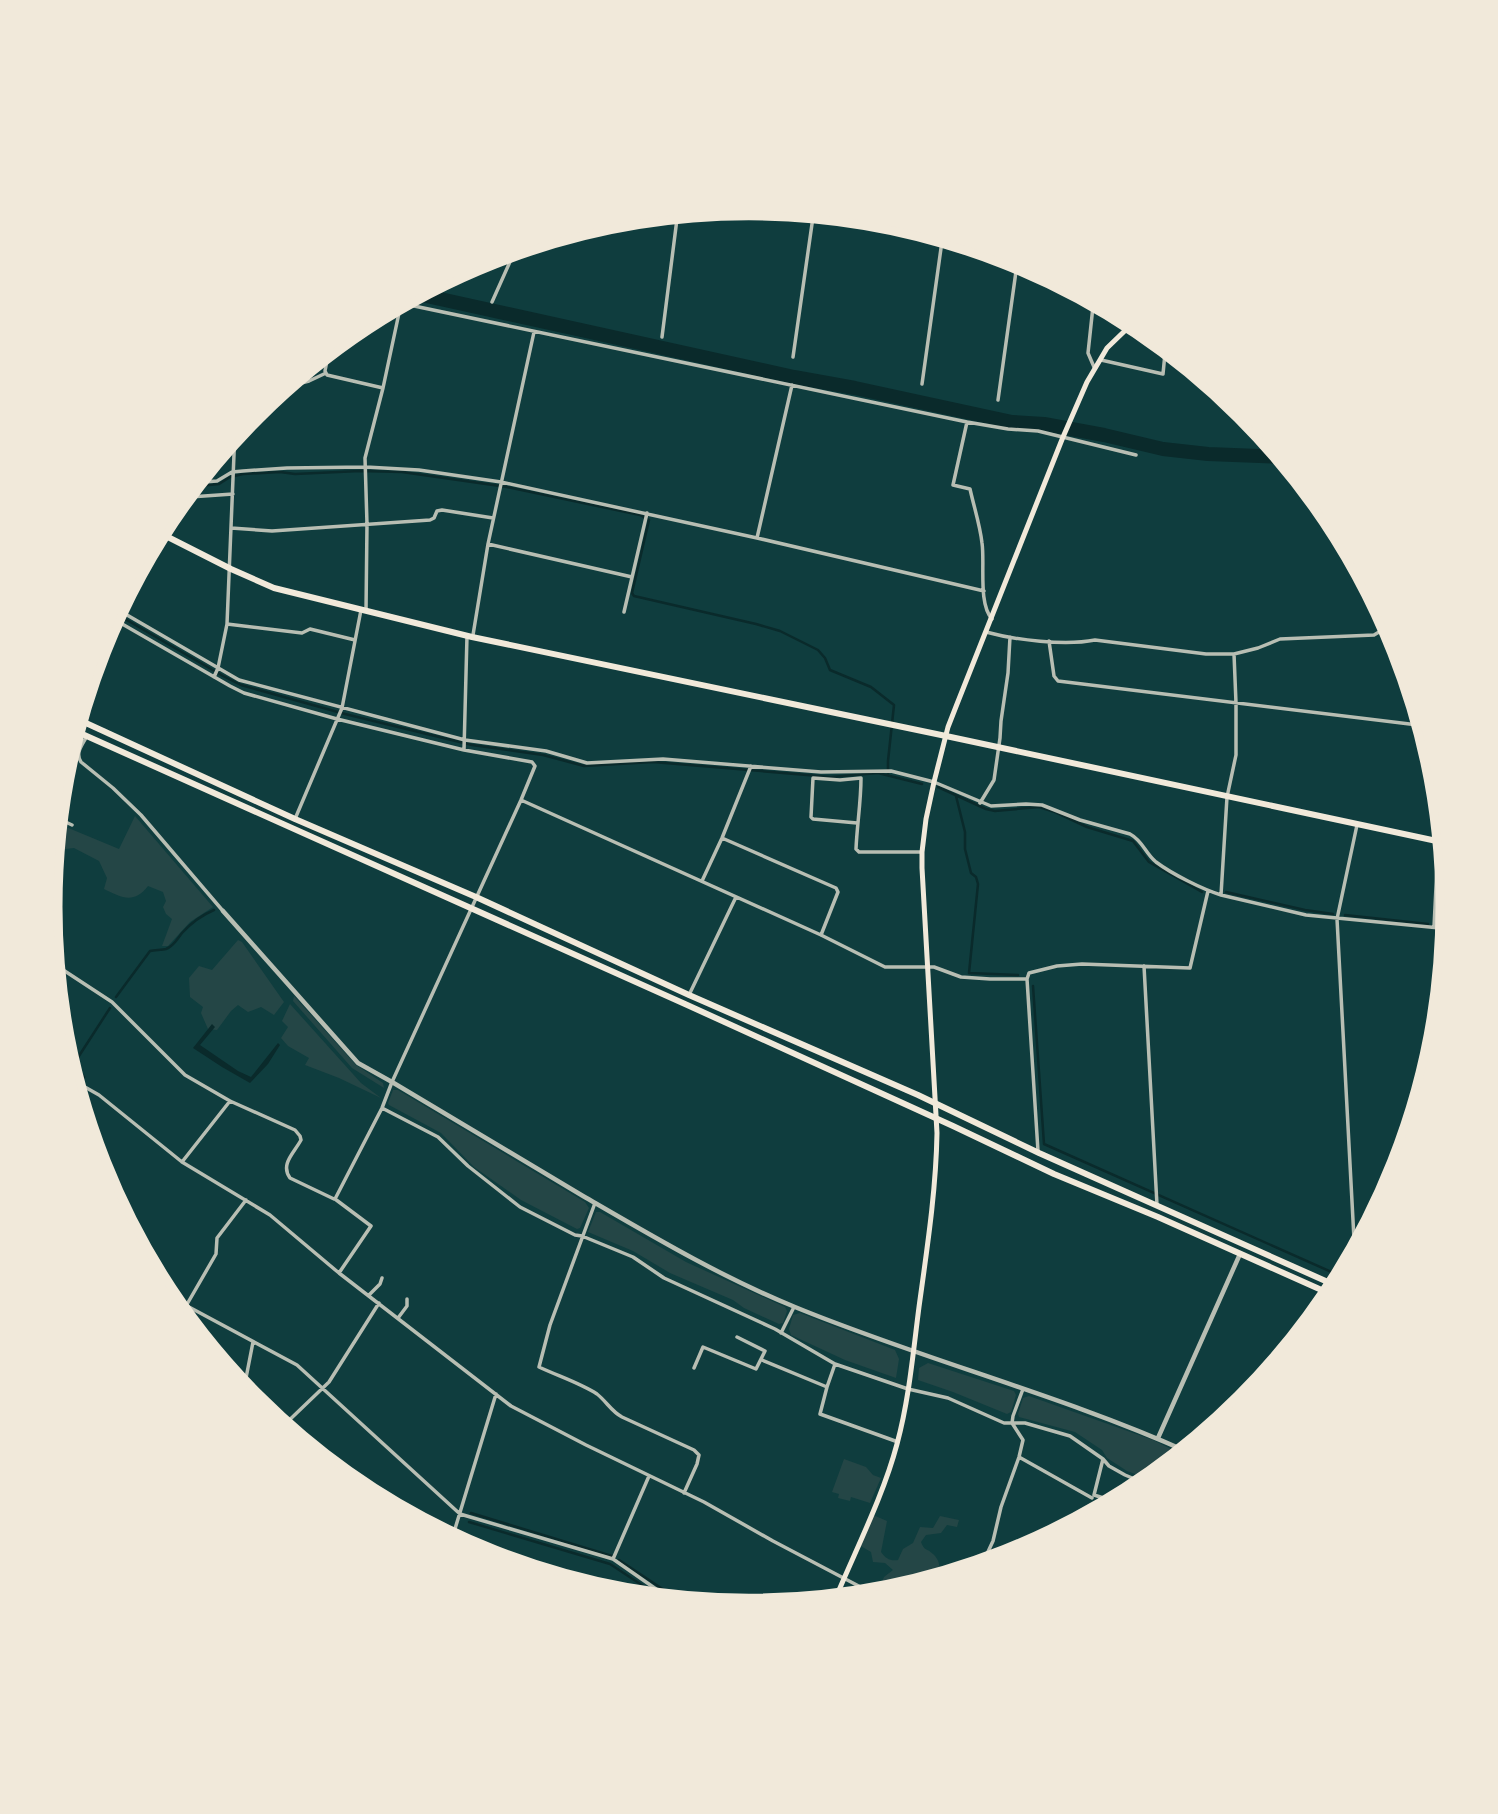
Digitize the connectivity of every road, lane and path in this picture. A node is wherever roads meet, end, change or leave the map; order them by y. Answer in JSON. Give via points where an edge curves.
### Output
{"nodes":[{"id":1,"x":813,"y":219,"type":"edge"},
{"id":2,"x":677,"y":220,"type":"edge"},
{"id":3,"x":942,"y":243,"type":"edge"},
{"id":4,"x":512,"y":258,"type":"edge"},
{"id":5,"x":1016,"y":269,"type":"edge"},
{"id":6,"x":492,"y":302,"type":"dead end"},
{"id":7,"x":412,"y":303,"type":"edge"},
{"id":8,"x":1093,"y":307,"type":"edge"},
{"id":9,"x":400,"y":310,"type":"edge"},
{"id":10,"x":1126,"y":328,"type":"edge"},
{"id":11,"x":534,"y":332,"type":"junction"},
{"id":12,"x":662,"y":337,"type":"dead end"},
{"id":13,"x":1164,"y":355,"type":"edge"},
{"id":14,"x":793,"y":357,"type":"dead end"},
{"id":15,"x":327,"y":360,"type":"edge"},
{"id":16,"x":1099,"y":360,"type":"junction"},
{"id":17,"x":1094,"y":367,"type":"junction"},
{"id":18,"x":326,"y":373,"type":"junction"},
{"id":19,"x":296,"y":384,"type":"edge"},
{"id":20,"x":922,"y":384,"type":"dead end"},
{"id":21,"x":792,"y":385,"type":"junction"},
{"id":22,"x":383,"y":388,"type":"junction"},
{"id":23,"x":998,"y":400,"type":"dead end"},
{"id":24,"x":967,"y":422,"type":"junction"},
{"id":25,"x":1063,"y":436,"type":"junction"},
{"id":26,"x":235,"y":445,"type":"edge"},
{"id":27,"x":1136,"y":455,"type":"dead end"},
{"id":28,"x":366,"y":467,"type":"junction"},
{"id":29,"x":234,"y":472,"type":"junction"},
{"id":30,"x":204,"y":482,"type":"edge"},
{"id":31,"x":501,"y":482,"type":"junction"},
{"id":32,"x":233,"y":494,"type":"junction"},
{"id":33,"x":193,"y":497,"type":"edge"},
{"id":34,"x":647,"y":513,"type":"junction"},
{"id":35,"x":494,"y":518,"type":"junction"},
{"id":36,"x":368,"y":524,"type":"junction"},
{"id":37,"x":231,"y":527,"type":"junction"},
{"id":38,"x":166,"y":536,"type":"edge"},
{"id":39,"x":757,"y":538,"type":"junction"},
{"id":40,"x":488,"y":544,"type":"junction"},
{"id":41,"x":230,"y":569,"type":"junction"},
{"id":42,"x":632,"y":577,"type":"junction"},
{"id":43,"x":984,"y":591,"type":"junction"},
{"id":44,"x":364,"y":611,"type":"junction"},
{"id":45,"x":624,"y":612,"type":"dead end"},
{"id":46,"x":123,"y":613,"type":"edge"},
{"id":47,"x":992,"y":619,"type":"junction"},
{"id":48,"x":119,"y":622,"type":"edge"},
{"id":49,"x":227,"y":624,"type":"junction"},
{"id":50,"x":1381,"y":627,"type":"edge"},
{"id":51,"x":986,"y":632,"type":"junction"},
{"id":52,"x":470,"y":636,"type":"junction"},
{"id":53,"x":1010,"y":637,"type":"junction"},
{"id":54,"x":356,"y":640,"type":"junction"},
{"id":55,"x":1049,"y":641,"type":"junction"},
{"id":56,"x":1234,"y":653,"type":"junction"},
{"id":57,"x":218,"y":668,"type":"junction"},
{"id":58,"x":214,"y":677,"type":"junction"},
{"id":59,"x":1236,"y":703,"type":"junction"},
{"id":60,"x":342,"y":708,"type":"junction"},
{"id":61,"x":337,"y":719,"type":"junction"},
{"id":62,"x":83,"y":722,"type":"edge"},
{"id":63,"x":1416,"y":725,"type":"edge"},
{"id":64,"x":80,"y":733,"type":"edge"},
{"id":65,"x":86,"y":736,"type":"junction"},
{"id":66,"x":946,"y":736,"type":"junction"},
{"id":67,"x":465,"y":740,"type":"junction"},
{"id":68,"x":999,"y":748,"type":"junction"},
{"id":69,"x":464,"y":750,"type":"junction"},
{"id":70,"x":751,"y":766,"type":"junction"},
{"id":71,"x":850,"y":771,"type":"junction"},
{"id":72,"x":851,"y":779,"type":"junction"},
{"id":73,"x":934,"y":782,"type":"junction"},
{"id":74,"x":1227,"y":797,"type":"junction"},
{"id":75,"x":521,"y":800,"type":"junction"},
{"id":76,"x":980,"y":803,"type":"junction"},
{"id":77,"x":295,"y":818,"type":"junction"},
{"id":78,"x":64,"y":822,"type":"edge"},
{"id":79,"x":857,"y":823,"type":"junction"},
{"id":80,"x":72,"y":825,"type":"dead end"},
{"id":81,"x":1357,"y":825,"type":"junction"},
{"id":82,"x":722,"y":838,"type":"junction"},
{"id":83,"x":1437,"y":841,"type":"edge"},
{"id":84,"x":1437,"y":843,"type":"edge"},
{"id":85,"x":922,"y":852,"type":"junction"},
{"id":86,"x":702,"y":881,"type":"junction"},
{"id":87,"x":1208,"y":891,"type":"junction"},
{"id":88,"x":1221,"y":895,"type":"junction"},
{"id":89,"x":476,"y":897,"type":"junction"},
{"id":90,"x":736,"y":897,"type":"junction"},
{"id":91,"x":471,"y":908,"type":"junction"},
{"id":92,"x":223,"y":911,"type":"joint"},
{"id":93,"x":1337,"y":919,"type":"junction"},
{"id":94,"x":1434,"y":927,"type":"junction"},
{"id":95,"x":1440,"y":928,"type":"edge"},
{"id":96,"x":821,"y":935,"type":"junction"},
{"id":97,"x":1144,"y":965,"type":"junction"},
{"id":98,"x":928,"y":967,"type":"junction"},
{"id":99,"x":61,"y":968,"type":"edge"},
{"id":100,"x":1027,"y":979,"type":"junction"},
{"id":101,"x":690,"y":995,"type":"junction"},
{"id":102,"x":392,"y":1082,"type":"junction"},
{"id":103,"x":81,"y":1085,"type":"edge"},
{"id":104,"x":230,"y":1101,"type":"junction"},
{"id":105,"x":936,"y":1104,"type":"junction"},
{"id":106,"x":382,"y":1108,"type":"junction"},
{"id":107,"x":937,"y":1119,"type":"junction"},
{"id":108,"x":1039,"y":1153,"type":"junction"},
{"id":109,"x":183,"y":1162,"type":"junction"},
{"id":110,"x":335,"y":1199,"type":"junction"},
{"id":111,"x":246,"y":1200,"type":"junction"},
{"id":112,"x":595,"y":1203,"type":"junction"},
{"id":113,"x":1157,"y":1205,"type":"junction"},
{"id":114,"x":582,"y":1236,"type":"junction"},
{"id":115,"x":1354,"y":1241,"type":"edge"},
{"id":116,"x":1240,"y":1254,"type":"junction"},
{"id":117,"x":339,"y":1273,"type":"junction"},
{"id":118,"x":382,"y":1278,"type":"dead end"},
{"id":119,"x":1329,"y":1283,"type":"edge"},
{"id":120,"x":1324,"y":1291,"type":"edge"},
{"id":121,"x":369,"y":1295,"type":"junction"},
{"id":122,"x":407,"y":1299,"type":"dead end"},
{"id":123,"x":379,"y":1303,"type":"junction"},
{"id":124,"x":186,"y":1306,"type":"joint"},
{"id":125,"x":794,"y":1307,"type":"junction"},
{"id":126,"x":398,"y":1318,"type":"junction"},
{"id":127,"x":780,"y":1334,"type":"junction"},
{"id":128,"x":737,"y":1337,"type":"dead end"},
{"id":129,"x":253,"y":1342,"type":"junction"},
{"id":130,"x":914,"y":1352,"type":"junction"},
{"id":131,"x":762,"y":1360,"type":"junction"},
{"id":132,"x":835,"y":1364,"type":"junction"},
{"id":133,"x":694,"y":1368,"type":"dead end"},
{"id":134,"x":244,"y":1379,"type":"edge"},
{"id":135,"x":827,"y":1387,"type":"junction"},
{"id":136,"x":323,"y":1389,"type":"junction"},
{"id":137,"x":908,"y":1389,"type":"junction"},
{"id":138,"x":1023,"y":1389,"type":"junction"},
{"id":139,"x":496,"y":1394,"type":"junction"},
{"id":140,"x":288,"y":1422,"type":"edge"},
{"id":141,"x":1012,"y":1423,"type":"junction"},
{"id":142,"x":1158,"y":1438,"type":"junction"},
{"id":143,"x":898,"y":1442,"type":"junction"},
{"id":144,"x":1178,"y":1448,"type":"edge"},
{"id":145,"x":1019,"y":1457,"type":"junction"},
{"id":146,"x":1103,"y":1459,"type":"junction"},
{"id":147,"x":649,"y":1476,"type":"junction"},
{"id":148,"x":1136,"y":1480,"type":"edge"},
{"id":149,"x":684,"y":1493,"type":"junction"},
{"id":150,"x":1092,"y":1498,"type":"dead end"},
{"id":151,"x":1106,"y":1499,"type":"edge"},
{"id":152,"x":460,"y":1514,"type":"junction"},
{"id":153,"x":454,"y":1532,"type":"edge"},
{"id":154,"x":986,"y":1556,"type":"edge"},
{"id":155,"x":613,"y":1559,"type":"junction"},
{"id":156,"x":844,"y":1579,"type":"junction"},
{"id":157,"x":862,"y":1588,"type":"edge"},
{"id":158,"x":660,"y":1592,"type":"edge"},
{"id":159,"x":838,"y":1592,"type":"edge"}],
"edges":[{"from":1,"to":14,"type":"street"},
{"from":2,"to":12,"type":"street"},
{"from":3,"to":20,"type":"street"},
{"from":4,"to":6,"type":"street"},
{"from":5,"to":23,"type":"street"},
{"from":7,"to":11,"type":"street"},
{"from":8,"to":17,"type":"street","via":[[1088,354]]},
{"from":9,"to":22,"type":"street"},
{"from":10,"to":16,"type":"main road"},
{"from":11,"to":21,"type":"street"},
{"from":11,"to":31,"type":"street"},
{"from":13,"to":16,"type":"street","via":[[1163,374]]},
{"from":15,"to":18,"type":"street"},
{"from":16,"to":17,"type":"main road"},
{"from":17,"to":25,"type":"main road"},
{"from":18,"to":19,"type":"street"},
{"from":18,"to":22,"type":"street"},
{"from":21,"to":24,"type":"street"},
{"from":21,"to":39,"type":"street"},
{"from":22,"to":28,"type":"street"},
{"from":24,"to":25,"type":"street"},
{"from":24,"to":43,"type":"street","via":[[953,485],[970,489],[982,543]]},
{"from":25,"to":27,"type":"street"},
{"from":25,"to":47,"type":"main road"},
{"from":26,"to":29,"type":"street"},
{"from":28,"to":29,"type":"street"},
{"from":28,"to":31,"type":"street"},
{"from":28,"to":36,"type":"street"},
{"from":29,"to":30,"type":"street"},
{"from":29,"to":32,"type":"street"},
{"from":31,"to":34,"type":"street"},
{"from":31,"to":35,"type":"street"},
{"from":32,"to":33,"type":"street"},
{"from":32,"to":37,"type":"street"},
{"from":34,"to":39,"type":"street"},
{"from":34,"to":42,"type":"street"},
{"from":35,"to":36,"type":"street","via":[[437,510],[430,520]]},
{"from":35,"to":40,"type":"street"},
{"from":36,"to":37,"type":"street","via":[[272,531]]},
{"from":36,"to":44,"type":"street"},
{"from":37,"to":41,"type":"street"},
{"from":38,"to":41,"type":"main road"},
{"from":39,"to":43,"type":"street"},
{"from":40,"to":42,"type":"street"},
{"from":40,"to":52,"type":"street"},
{"from":41,"to":44,"type":"main road","via":[[274,588]]},
{"from":41,"to":49,"type":"street"},
{"from":42,"to":45,"type":"street"},
{"from":43,"to":47,"type":"street","via":[[986,613]]},
{"from":44,"to":52,"type":"main road"},
{"from":44,"to":54,"type":"street"},
{"from":46,"to":57,"type":"street"},
{"from":47,"to":51,"type":"main road"},
{"from":48,"to":58,"type":"street"},
{"from":49,"to":54,"type":"street","via":[[302,633],[310,629]]},
{"from":49,"to":57,"type":"street"},
{"from":50,"to":56,"type":"street","via":[[1374,635],[1280,639]]},
{"from":51,"to":53,"type":"street"},
{"from":51,"to":66,"type":"main road"},
{"from":52,"to":66,"type":"main road"},
{"from":52,"to":67,"type":"street"},
{"from":53,"to":55,"type":"street"},
{"from":53,"to":68,"type":"street"},
{"from":54,"to":60,"type":"street"},
{"from":55,"to":56,"type":"street","via":[[1095,640]]},
{"from":55,"to":59,"type":"street","via":[[1058,681]]},
{"from":56,"to":59,"type":"street"},
{"from":57,"to":58,"type":"street"},
{"from":57,"to":60,"type":"street","via":[[246,682]]},
{"from":58,"to":61,"type":"street","via":[[244,692]]},
{"from":59,"to":63,"type":"street"},
{"from":59,"to":74,"type":"street","via":[[1236,755]]},
{"from":60,"to":61,"type":"street"},
{"from":60,"to":67,"type":"street"},
{"from":61,"to":69,"type":"street"},
{"from":61,"to":77,"type":"street"},
{"from":62,"to":77,"type":"main road"},
{"from":64,"to":65,"type":"main road"},
{"from":65,"to":91,"type":"main road"},
{"from":65,"to":92,"type":"street","via":[[78,751],[81,762],[141,815]]},
{"from":66,"to":68,"type":"main road"},
{"from":66,"to":73,"type":"main road"},
{"from":67,"to":69,"type":"street"},
{"from":67,"to":70,"type":"street","via":[[546,751],[587,762],[663,759]]},
{"from":68,"to":74,"type":"main road"},
{"from":68,"to":76,"type":"street","via":[[994,780]]},
{"from":69,"to":75,"type":"street","via":[[532,762],[535,766]]},
{"from":70,"to":71,"type":"street"},
{"from":70,"to":82,"type":"street"},
{"from":71,"to":72,"type":"street"},
{"from":71,"to":73,"type":"street","via":[[891,771]]},
{"from":72,"to":79,"type":"street","via":[[861,778]]},
{"from":72,"to":79,"type":"street","via":[[813,778],[811,817]]},
{"from":73,"to":76,"type":"street"},
{"from":73,"to":85,"type":"main road"},
{"from":74,"to":81,"type":"main road"},
{"from":74,"to":88,"type":"street"},
{"from":75,"to":86,"type":"street"},
{"from":75,"to":89,"type":"street"},
{"from":76,"to":87,"type":"street","via":[[1042,805],[1130,834],[1158,863]]},
{"from":77,"to":89,"type":"main road"},
{"from":78,"to":80,"type":"street"},
{"from":79,"to":85,"type":"street","via":[[859,852]]},
{"from":81,"to":83,"type":"main road"},
{"from":81,"to":93,"type":"street"},
{"from":82,"to":86,"type":"street"},
{"from":82,"to":96,"type":"street","via":[[836,888]]},
{"from":84,"to":94,"type":"street"},
{"from":85,"to":98,"type":"main road"},
{"from":86,"to":90,"type":"street"},
{"from":87,"to":88,"type":"street"},
{"from":87,"to":97,"type":"street","via":[[1190,968]]},
{"from":88,"to":93,"type":"street"},
{"from":89,"to":91,"type":"street"},
{"from":89,"to":101,"type":"main road"},
{"from":90,"to":96,"type":"street"},
{"from":90,"to":101,"type":"street"},
{"from":91,"to":102,"type":"street"},
{"from":91,"to":107,"type":"main road"},
{"from":92,"to":102,"type":"street","via":[[358,1063]]},
{"from":93,"to":94,"type":"street"},
{"from":93,"to":115,"type":"street"},
{"from":94,"to":95,"type":"street"},
{"from":96,"to":98,"type":"street","via":[[885,967]]},
{"from":97,"to":100,"type":"street","via":[[1057,966],[1029,973]]},
{"from":97,"to":113,"type":"street"},
{"from":98,"to":100,"type":"street","via":[[961,977]]},
{"from":98,"to":105,"type":"main road"},
{"from":99,"to":104,"type":"street","via":[[112,1002],[185,1076]]},
{"from":100,"to":108,"type":"street"},
{"from":101,"to":105,"type":"main road"},
{"from":102,"to":106,"type":"street"},
{"from":102,"to":112,"type":"street"},
{"from":103,"to":109,"type":"street"},
{"from":104,"to":109,"type":"street"},
{"from":104,"to":110,"type":"street","via":[[295,1130],[301,1140],[287,1163],[287,1173]]},
{"from":105,"to":107,"type":"main road"},
{"from":105,"to":108,"type":"main road"},
{"from":106,"to":110,"type":"street"},
{"from":106,"to":114,"type":"street","via":[[438,1137],[520,1207]]},
{"from":107,"to":116,"type":"main road"},
{"from":107,"to":130,"type":"main road","via":[[936,1172]]},
{"from":108,"to":113,"type":"main road"},
{"from":109,"to":111,"type":"street"},
{"from":110,"to":117,"type":"street","via":[[371,1226]]},
{"from":111,"to":117,"type":"street"},
{"from":111,"to":124,"type":"street","via":[[217,1238],[216,1254]]},
{"from":112,"to":114,"type":"street"},
{"from":112,"to":125,"type":"street","via":[[696,1262]]},
{"from":113,"to":119,"type":"main road"},
{"from":114,"to":127,"type":"street","via":[[633,1257],[664,1278]]},
{"from":114,"to":149,"type":"street","via":[[540,1367],[596,1393],[622,1417],[694,1450],[699,1455],[697,1464]]},
{"from":116,"to":120,"type":"main road"},
{"from":116,"to":142,"type":"street"},
{"from":117,"to":121,"type":"street"},
{"from":118,"to":121,"type":"street"},
{"from":121,"to":123,"type":"street"},
{"from":122,"to":126,"type":"street"},
{"from":123,"to":126,"type":"street"},
{"from":123,"to":136,"type":"street"},
{"from":124,"to":129,"type":"street"},
{"from":125,"to":127,"type":"street"},
{"from":125,"to":130,"type":"street"},
{"from":126,"to":139,"type":"street"},
{"from":127,"to":132,"type":"street"},
{"from":128,"to":131,"type":"street","via":[[765,1351]]},
{"from":129,"to":134,"type":"street"},
{"from":129,"to":136,"type":"street","via":[[297,1365]]},
{"from":130,"to":137,"type":"main road"},
{"from":130,"to":138,"type":"street"},
{"from":131,"to":133,"type":"street","via":[[756,1369],[703,1347]]},
{"from":131,"to":135,"type":"street"},
{"from":132,"to":135,"type":"street"},
{"from":132,"to":137,"type":"street"},
{"from":135,"to":143,"type":"street","via":[[820,1414]]},
{"from":136,"to":140,"type":"street"},
{"from":136,"to":152,"type":"street"},
{"from":137,"to":141,"type":"street","via":[[948,1398]]},
{"from":137,"to":143,"type":"main road"},
{"from":138,"to":141,"type":"street"},
{"from":138,"to":142,"type":"street"},
{"from":139,"to":147,"type":"street"},
{"from":139,"to":152,"type":"street"},
{"from":141,"to":145,"type":"street","via":[[1023,1440]]},
{"from":141,"to":146,"type":"street","via":[[1070,1436]]},
{"from":142,"to":144,"type":"street"},
{"from":143,"to":156,"type":"main road"},
{"from":145,"to":150,"type":"street"},
{"from":145,"to":154,"type":"street"},
{"from":146,"to":148,"type":"street"},
{"from":146,"to":151,"type":"street","via":[[1094,1495]]},
{"from":147,"to":149,"type":"street"},
{"from":147,"to":155,"type":"street"},
{"from":149,"to":156,"type":"street"},
{"from":152,"to":153,"type":"street"},
{"from":152,"to":155,"type":"street"},
{"from":155,"to":158,"type":"street"},
{"from":156,"to":157,"type":"street"},
{"from":156,"to":159,"type":"main road"}]}
